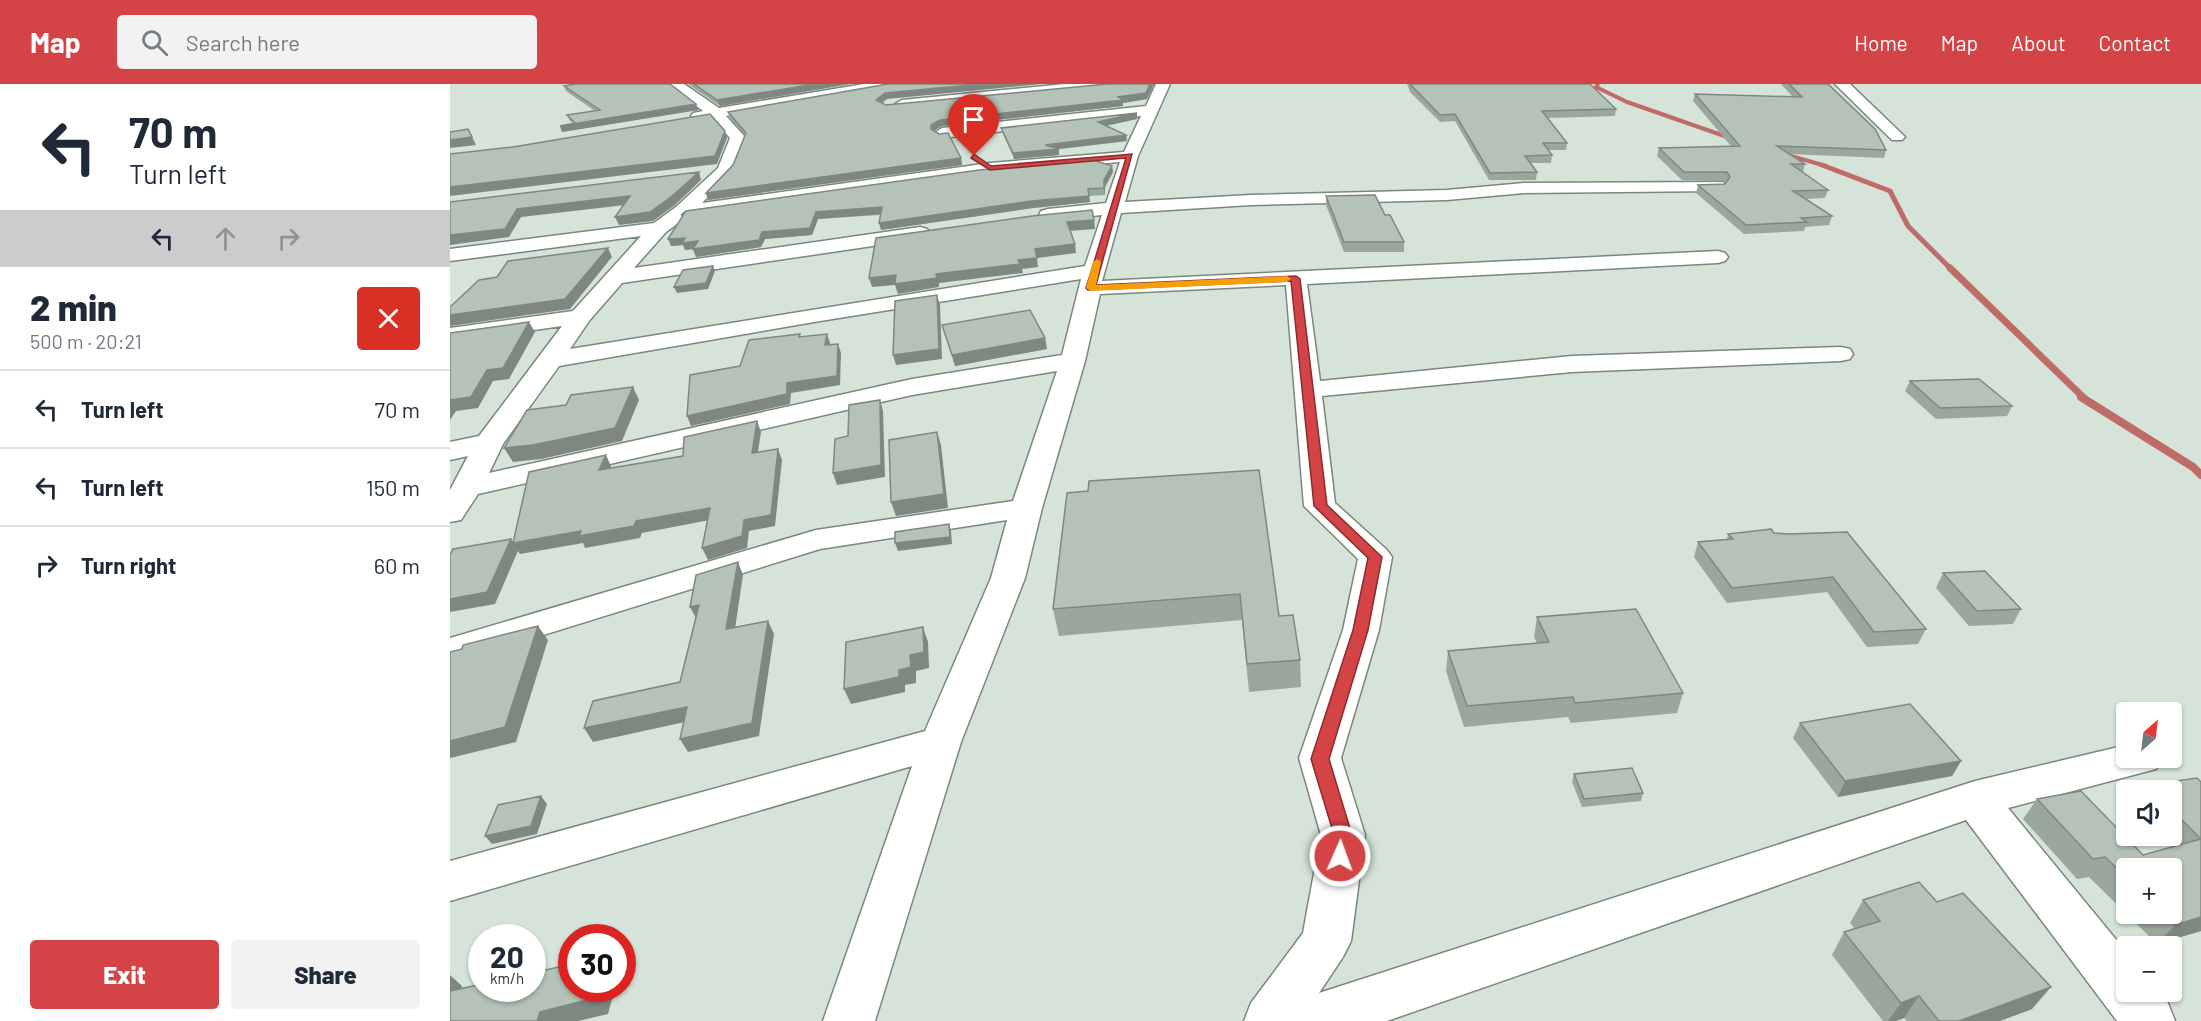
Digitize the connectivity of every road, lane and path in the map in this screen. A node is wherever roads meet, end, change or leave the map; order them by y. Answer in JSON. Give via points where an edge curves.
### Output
{"nodes":[{"id":1,"x":675,"y":84,"type":"edge"},
{"id":2,"x":838,"y":84,"type":"edge"},
{"id":3,"x":888,"y":84,"type":"edge"},
{"id":4,"x":1106,"y":84,"type":"edge"},
{"id":5,"x":1163,"y":84,"type":"edge"},
{"id":6,"x":1842,"y":84,"type":"edge"},
{"id":7,"x":853,"y":90,"type":"junction"},
{"id":8,"x":878,"y":102,"type":"edge"},
{"id":9,"x":1153,"y":110,"type":"junction"},
{"id":10,"x":716,"y":113,"type":"junction"},
{"id":11,"x":681,"y":119,"type":"edge"},
{"id":12,"x":914,"y":119,"type":"edge"},
{"id":13,"x":1897,"y":137,"type":"dead end"},
{"id":14,"x":1130,"y":156,"type":"junction"},
{"id":15,"x":990,"y":168,"type":"junction"},
{"id":16,"x":726,"y":170,"type":"junction"},
{"id":17,"x":703,"y":173,"type":"dead end"},
{"id":18,"x":1717,"y":186,"type":"edge"},
{"id":19,"x":1114,"y":208,"type":"junction"},
{"id":20,"x":683,"y":211,"type":"junction"},
{"id":21,"x":1033,"y":216,"type":"edge"},
{"id":22,"x":659,"y":228,"type":"junction"},
{"id":23,"x":940,"y":230,"type":"edge"},
{"id":24,"x":450,"y":255,"type":"edge"},
{"id":25,"x":1718,"y":257,"type":"dead end"},
{"id":26,"x":613,"y":278,"type":"junction"},
{"id":27,"x":1296,"y":279,"type":"junction"},
{"id":28,"x":1093,"y":280,"type":"junction"},
{"id":29,"x":580,"y":317,"type":"junction"},
{"id":30,"x":450,"y":335,"type":"edge"},
{"id":31,"x":1841,"y":354,"type":"dead end"},
{"id":32,"x":551,"y":360,"type":"junction"},
{"id":33,"x":1073,"y":361,"type":"junction"},
{"id":34,"x":1308,"y":390,"type":"junction"},
{"id":35,"x":489,"y":443,"type":"junction"},
{"id":36,"x":450,"y":451,"type":"edge"},
{"id":37,"x":467,"y":487,"type":"junction"},
{"id":38,"x":1026,"y":508,"type":"junction"},
{"id":39,"x":450,"y":513,"type":"edge"},
{"id":40,"x":450,"y":651,"type":"edge"},
{"id":41,"x":942,"y":742,"type":"junction"},
{"id":42,"x":2116,"y":764,"type":"edge"},
{"id":43,"x":1975,"y":799,"type":"junction"},
{"id":44,"x":450,"y":881,"type":"edge"},
{"id":45,"x":849,"y":1021,"type":"edge"},
{"id":46,"x":1270,"y":1021,"type":"edge"},
{"id":47,"x":1313,"y":1021,"type":"edge"},
{"id":48,"x":2149,"y":1021,"type":"edge"}],
"edges":[{"from":1,"to":10,"type":"street"},
{"from":2,"to":7,"type":"street"},
{"from":3,"to":7,"type":"street"},
{"from":4,"to":12,"type":"street","via":[[887,105]]},
{"from":5,"to":9,"type":"street"},
{"from":6,"to":13,"type":"street"},
{"from":7,"to":8,"type":"street"},
{"from":7,"to":10,"type":"street"},
{"from":9,"to":14,"type":"street"},
{"from":9,"to":15,"type":"street","via":[[937,131]]},
{"from":10,"to":11,"type":"street"},
{"from":10,"to":16,"type":"street","via":[[738,138]]},
{"from":14,"to":15,"type":"street"},
{"from":14,"to":19,"type":"street"},
{"from":15,"to":20,"type":"street"},
{"from":16,"to":17,"type":"street"},
{"from":16,"to":20,"type":"street"},
{"from":18,"to":19,"type":"street","via":[[1524,188],[1446,195]]},
{"from":19,"to":21,"type":"street"},
{"from":19,"to":28,"type":"street"},
{"from":20,"to":22,"type":"street"},
{"from":22,"to":24,"type":"street"},
{"from":22,"to":26,"type":"street"},
{"from":23,"to":26,"type":"street"},
{"from":25,"to":27,"type":"street"},
{"from":26,"to":29,"type":"street"},
{"from":27,"to":28,"type":"street"},
{"from":27,"to":34,"type":"street"},
{"from":28,"to":32,"type":"street","via":[[826,313]]},
{"from":28,"to":33,"type":"street"},
{"from":29,"to":30,"type":"street"},
{"from":29,"to":32,"type":"street"},
{"from":31,"to":34,"type":"street","via":[[1572,364]]},
{"from":32,"to":35,"type":"street"},
{"from":33,"to":37,"type":"street","via":[[912,387]]},
{"from":33,"to":38,"type":"street"},
{"from":34,"to":46,"type":"street","via":[[1320,506],[1375,557],[1361,630],[1320,759],[1343,835],[1326,941]]},
{"from":35,"to":36,"type":"street"},
{"from":35,"to":37,"type":"street"},
{"from":37,"to":39,"type":"street"},
{"from":38,"to":40,"type":"street","via":[[816,540]]},
{"from":38,"to":41,"type":"street","via":[[1008,578]]},
{"from":41,"to":44,"type":"street"},
{"from":41,"to":45,"type":"street"},
{"from":42,"to":43,"type":"street"},
{"from":43,"to":47,"type":"street"},
{"from":43,"to":48,"type":"street"}]}
